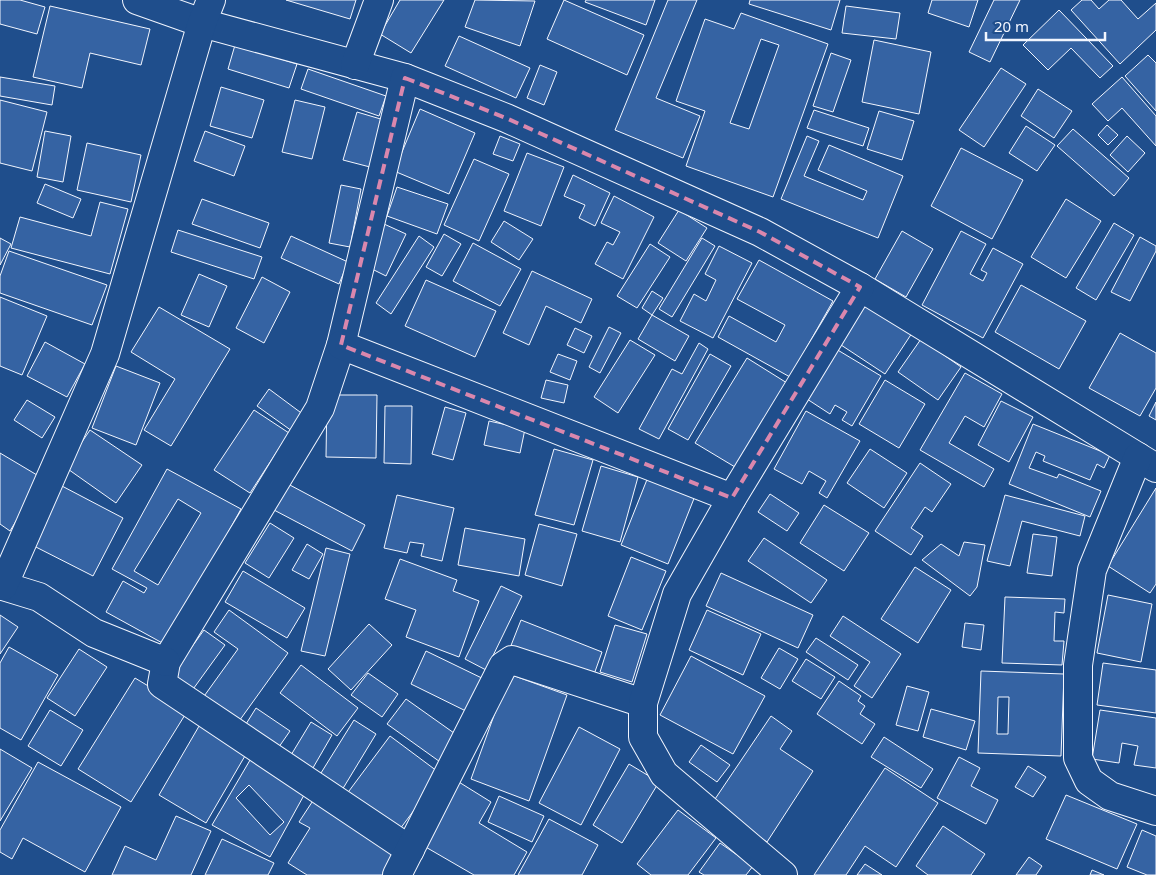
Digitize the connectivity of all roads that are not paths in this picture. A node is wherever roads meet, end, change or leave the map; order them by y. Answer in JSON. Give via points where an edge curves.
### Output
{"nodes":[{"id":1,"x":137,"y":0,"type":"edge"},
{"id":2,"x":379,"y":0,"type":"edge"},
{"id":3,"x":206,"y":12,"type":"edge"},
{"id":4,"x":355,"y":65,"type":"junction"},
{"id":5,"x":404,"y":78,"type":"junction"},
{"id":6,"x":860,"y":287,"type":"junction"},
{"id":7,"x":342,"y":345,"type":"junction"},
{"id":8,"x":1147,"y":462,"type":"edge"},
{"id":9,"x":732,"y":498,"type":"junction"},
{"id":10,"x":2,"y":586,"type":"edge"},
{"id":11,"x":166,"y":662,"type":"junction"},
{"id":12,"x":643,"y":703,"type":"junction"},
{"id":13,"x":1156,"y":811,"type":"edge"},
{"id":14,"x":410,"y":850,"type":"junction"},
{"id":15,"x":777,"y":873,"type":"edge"},
{"id":16,"x":397,"y":875,"type":"edge"}],
"edges":[{"from":1,"to":3,"type":"street"},
{"from":2,"to":4,"type":"street"},
{"from":3,"to":4,"type":"street"},
{"from":3,"to":10,"type":"street","via":[[105,354]]},
{"from":4,"to":5,"type":"street"},
{"from":5,"to":6,"type":"street","via":[[506,118],[760,232]]},
{"from":5,"to":7,"type":"street"},
{"from":6,"to":8,"type":"street"},
{"from":6,"to":9,"type":"street"},
{"from":7,"to":9,"type":"street"},
{"from":7,"to":11,"type":"street","via":[[320,408]]},
{"from":8,"to":13,"type":"street","via":[[1092,570],[1078,665],[1078,758],[1089,781],[1110,796]]},
{"from":9,"to":12,"type":"street","via":[[677,594]]},
{"from":10,"to":11,"type":"street","via":[[39,596],[94,633]]},
{"from":11,"to":14,"type":"street","via":[[162,684]]},
{"from":12,"to":14,"type":"street","via":[[512,660],[502,666]]},
{"from":12,"to":15,"type":"street","via":[[642,737],[664,774]]},
{"from":14,"to":16,"type":"street"}]}
